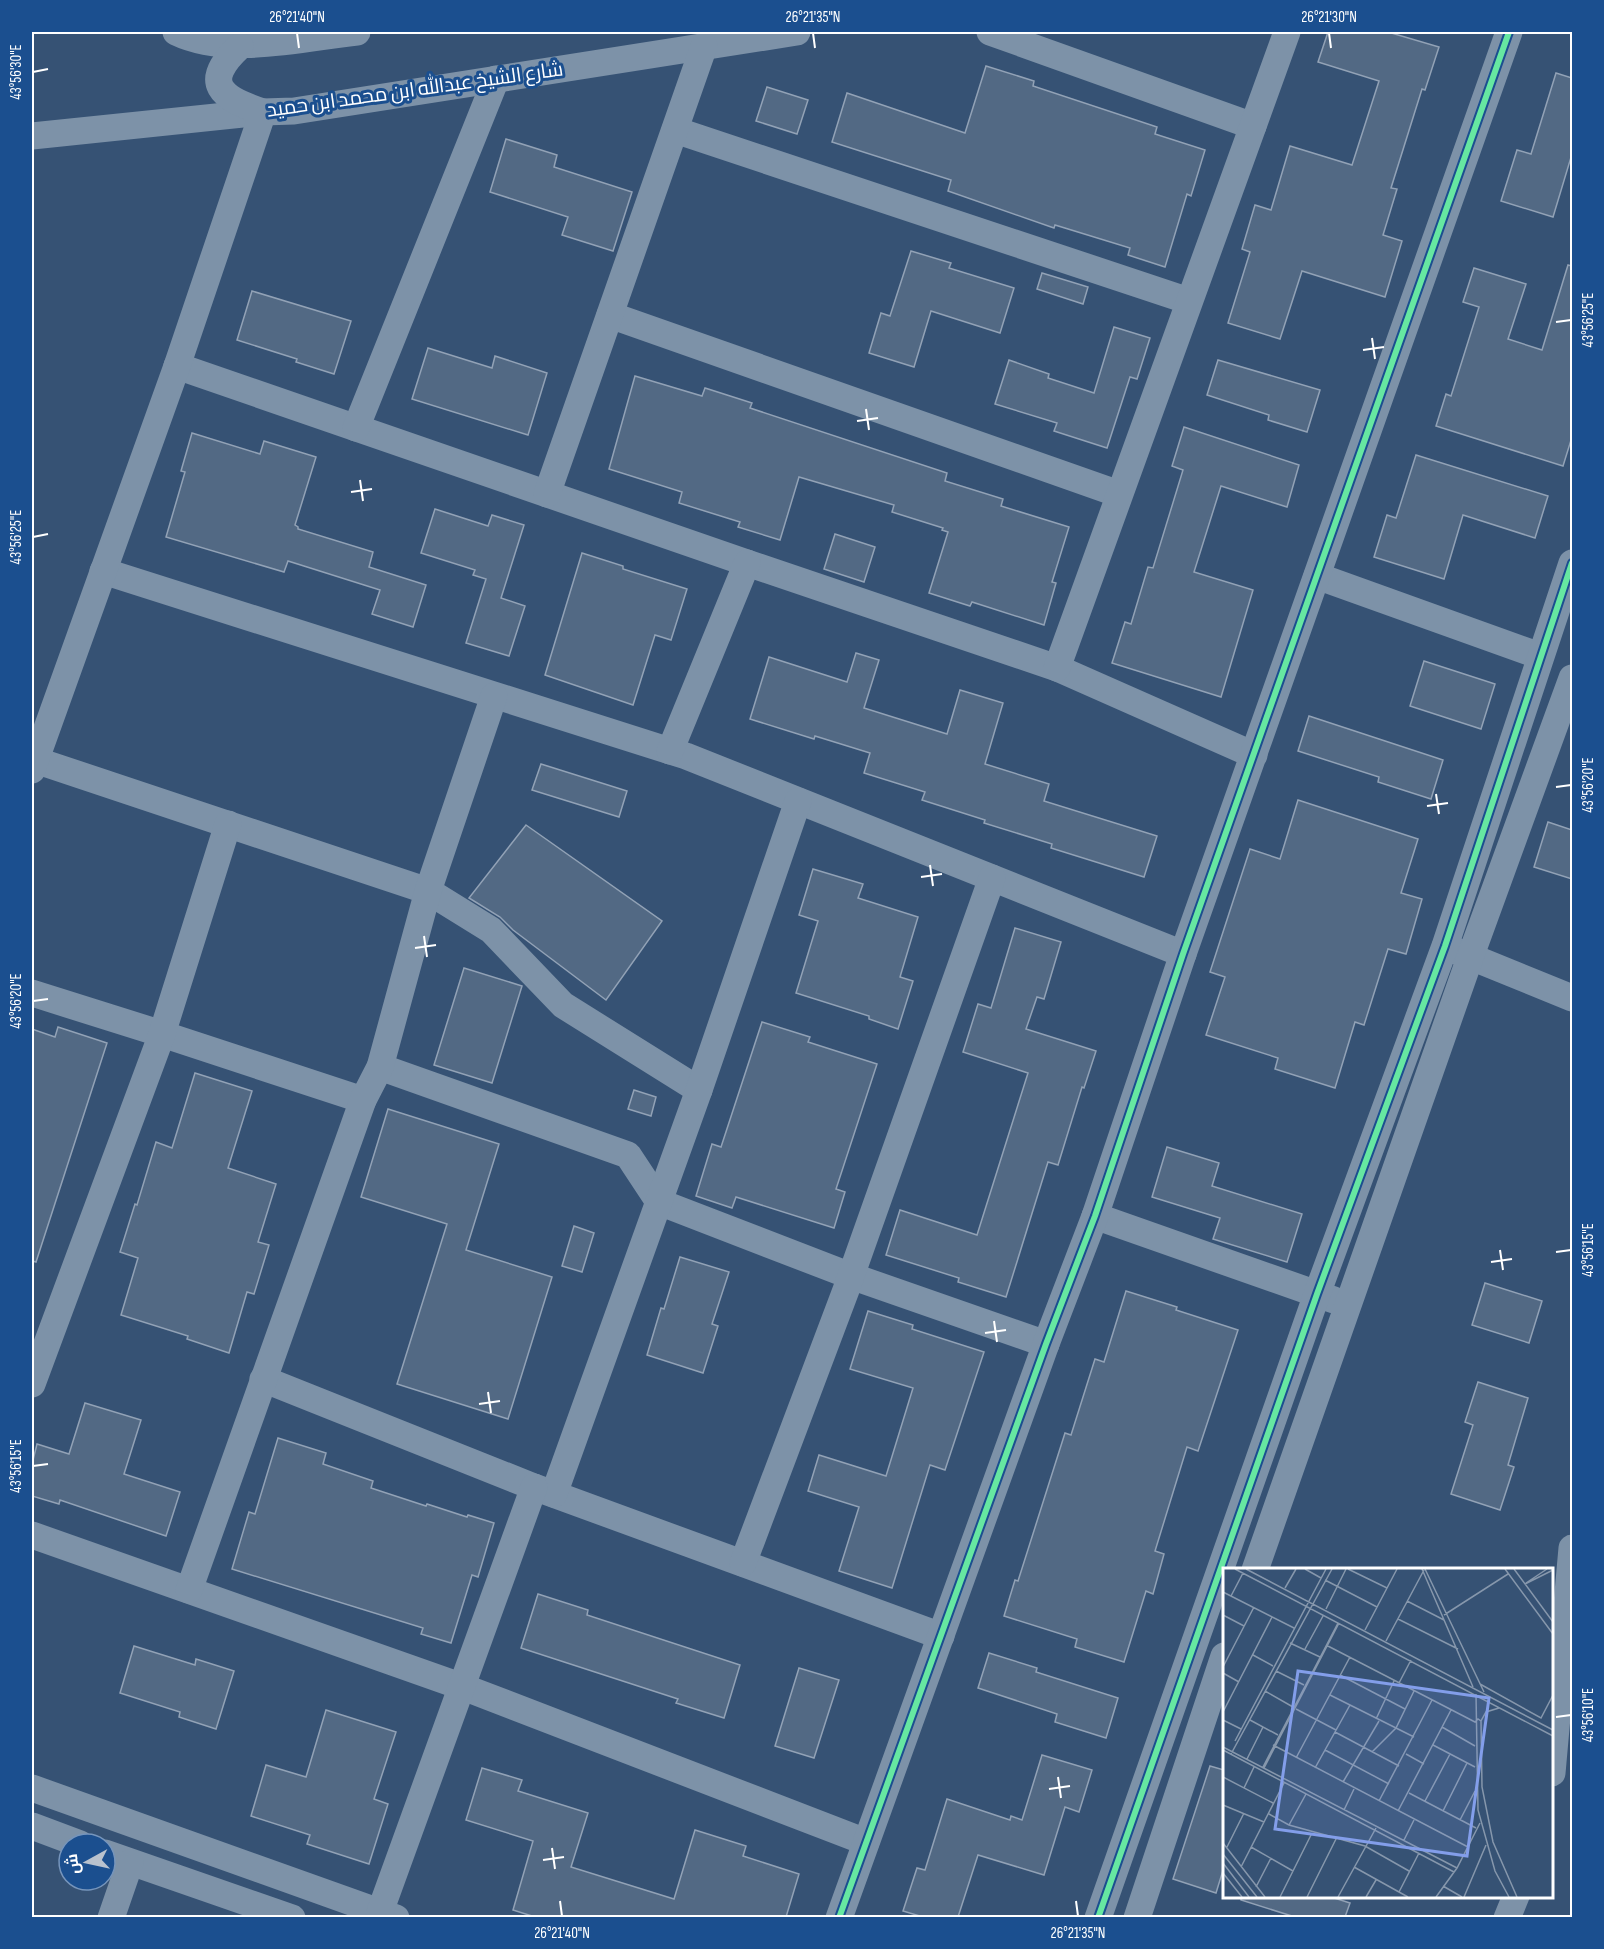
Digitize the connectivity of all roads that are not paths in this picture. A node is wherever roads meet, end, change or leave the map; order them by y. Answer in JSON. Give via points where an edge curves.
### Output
{"nodes":[{"id":1,"x":176,"y":32,"type":"edge"},
{"id":2,"x":357,"y":32,"type":"edge"},
{"id":3,"x":797,"y":32,"type":"edge"},
{"id":4,"x":990,"y":32,"type":"edge"},
{"id":5,"x":1287,"y":32,"type":"edge"},
{"id":6,"x":1509,"y":32,"type":"edge"},
{"id":7,"x":240,"y":46,"type":"junction"},
{"id":8,"x":704,"y":46,"type":"junction"},
{"id":9,"x":496,"y":79,"type":"junction"},
{"id":10,"x":263,"y":112,"type":"junction"},
{"id":11,"x":1253,"y":126,"type":"junction"},
{"id":12,"x":675,"y":130,"type":"junction"},
{"id":13,"x":32,"y":136,"type":"edge"},
{"id":14,"x":1189,"y":301,"type":"junction"},
{"id":15,"x":610,"y":315,"type":"junction"},
{"id":16,"x":177,"y":366,"type":"junction"},
{"id":17,"x":356,"y":428,"type":"junction"},
{"id":18,"x":547,"y":494,"type":"junction"},
{"id":19,"x":1119,"y":494,"type":"junction"},
{"id":20,"x":747,"y":563,"type":"junction"},
{"id":21,"x":1572,"y":563,"type":"edge"},
{"id":22,"x":103,"y":572,"type":"junction"},
{"id":23,"x":1317,"y":576,"type":"junction"},
{"id":24,"x":1540,"y":656,"type":"junction"},
{"id":25,"x":1057,"y":668,"type":"junction"},
{"id":26,"x":1572,"y":678,"type":"edge"},
{"id":27,"x":494,"y":696,"type":"junction"},
{"id":28,"x":670,"y":751,"type":"junction"},
{"id":29,"x":1254,"y":754,"type":"junction"},
{"id":30,"x":33,"y":765,"type":"edge"},
{"id":31,"x":798,"y":801,"type":"junction"},
{"id":32,"x":228,"y":824,"type":"junction"},
{"id":33,"x":992,"y":878,"type":"junction"},
{"id":34,"x":428,"y":891,"type":"junction"},
{"id":35,"x":1445,"y":946,"type":"junction"},
{"id":36,"x":1184,"y":954,"type":"junction"},
{"id":37,"x":1471,"y":955,"type":"junction"},
{"id":38,"x":32,"y":993,"type":"edge"},
{"id":39,"x":1572,"y":998,"type":"edge"},
{"id":40,"x":162,"y":1034,"type":"junction"},
{"id":41,"x":380,"y":1067,"type":"junction"},
{"id":42,"x":699,"y":1090,"type":"junction"},
{"id":43,"x":363,"y":1100,"type":"junction"},
{"id":44,"x":659,"y":1202,"type":"junction"},
{"id":45,"x":1095,"y":1216,"type":"junction"},
{"id":46,"x":851,"y":1276,"type":"junction"},
{"id":47,"x":1317,"y":1294,"type":"junction"},
{"id":48,"x":1349,"y":1305,"type":"junction"},
{"id":49,"x":1046,"y":1344,"type":"junction"},
{"id":50,"x":263,"y":1378,"type":"junction"},
{"id":51,"x":32,"y":1384,"type":"edge"},
{"id":52,"x":544,"y":1490,"type":"junction"},
{"id":53,"x":32,"y":1535,"type":"edge"},
{"id":54,"x":743,"y":1563,"type":"junction"},
{"id":55,"x":1572,"y":1563,"type":"edge"},
{"id":56,"x":1255,"y":1568,"type":"edge"},
{"id":57,"x":189,"y":1590,"type":"junction"},
{"id":58,"x":941,"y":1636,"type":"junction"},
{"id":59,"x":1223,"y":1663,"type":"edge"},
{"id":60,"x":463,"y":1687,"type":"junction"},
{"id":61,"x":1218,"y":1697,"type":"edge"},
{"id":62,"x":1553,"y":1753,"type":"edge"},
{"id":63,"x":32,"y":1788,"type":"edge"},
{"id":64,"x":32,"y":1826,"type":"edge"},
{"id":65,"x":57,"y":1835,"type":"edge"},
{"id":66,"x":866,"y":1842,"type":"junction"},
{"id":67,"x":117,"y":1858,"type":"edge"},
{"id":68,"x":130,"y":1863,"type":"junction"},
{"id":69,"x":1515,"y":1898,"type":"edge"},
{"id":70,"x":388,"y":1915,"type":"edge"},
{"id":71,"x":1103,"y":1916,"type":"edge"},
{"id":72,"x":111,"y":1917,"type":"edge"},
{"id":73,"x":292,"y":1917,"type":"edge"},
{"id":74,"x":839,"y":1917,"type":"edge"},
{"id":75,"x":1137,"y":1917,"type":"edge"},
{"id":76,"x":1508,"y":1917,"type":"edge"}],
"edges":[{"from":1,"to":7,"type":"street","via":[[192,39]]},
{"from":2,"to":7,"type":"street"},
{"from":3,"to":8,"type":"street","name":"شارع الشيخ عبدالله ابن محمد ابن حميد"},
{"from":4,"to":11,"type":"street"},
{"from":5,"to":11,"type":"street"},
{"from":6,"to":23,"type":"street"},
{"from":7,"to":10,"type":"street","via":[[220,69],[221,88],[228,98]]},
{"from":8,"to":9,"type":"street","name":"شارع الشيخ عبدالله ابن محمد ابن حميد"},
{"from":8,"to":12,"type":"street"},
{"from":9,"to":10,"type":"street","name":"شارع الشيخ عبدالله ابن محمد ابن حميد","via":[[294,111]]},
{"from":9,"to":17,"type":"street"},
{"from":10,"to":13,"type":"street","name":"شارع الشيخ عبدالله ابن محمد ابن حميد"},
{"from":10,"to":16,"type":"street"},
{"from":11,"to":14,"type":"street"},
{"from":12,"to":14,"type":"street"},
{"from":12,"to":15,"type":"street"},
{"from":14,"to":19,"type":"street"},
{"from":15,"to":18,"type":"street"},
{"from":15,"to":19,"type":"street"},
{"from":16,"to":17,"type":"street"},
{"from":16,"to":22,"type":"street"},
{"from":17,"to":18,"type":"street"},
{"from":18,"to":20,"type":"street"},
{"from":19,"to":25,"type":"street"},
{"from":20,"to":25,"type":"street"},
{"from":20,"to":28,"type":"street"},
{"from":21,"to":24,"type":"street"},
{"from":22,"to":27,"type":"street"},
{"from":22,"to":30,"type":"street"},
{"from":23,"to":24,"type":"street"},
{"from":23,"to":29,"type":"street"},
{"from":24,"to":35,"type":"street"},
{"from":25,"to":29,"type":"street"},
{"from":26,"to":37,"type":"street"},
{"from":27,"to":28,"type":"street"},
{"from":27,"to":34,"type":"street"},
{"from":28,"to":31,"type":"street"},
{"from":29,"to":36,"type":"street"},
{"from":30,"to":32,"type":"street"},
{"from":31,"to":33,"type":"street"},
{"from":31,"to":42,"type":"street"},
{"from":32,"to":34,"type":"street"},
{"from":32,"to":40,"type":"street"},
{"from":33,"to":36,"type":"street"},
{"from":33,"to":46,"type":"street"},
{"from":34,"to":41,"type":"street"},
{"from":34,"to":42,"type":"street","via":[[491,930],[563,1005]]},
{"from":35,"to":37,"type":"street"},
{"from":35,"to":47,"type":"street"},
{"from":36,"to":45,"type":"street"},
{"from":37,"to":39,"type":"street"},
{"from":37,"to":48,"type":"street"},
{"from":38,"to":40,"type":"street"},
{"from":40,"to":43,"type":"street"},
{"from":40,"to":51,"type":"street"},
{"from":41,"to":43,"type":"street"},
{"from":41,"to":44,"type":"street","via":[[628,1155]]},
{"from":42,"to":44,"type":"street"},
{"from":43,"to":50,"type":"street"},
{"from":44,"to":46,"type":"street"},
{"from":44,"to":52,"type":"street"},
{"from":45,"to":47,"type":"street"},
{"from":45,"to":49,"type":"street"},
{"from":46,"to":49,"type":"street"},
{"from":46,"to":54,"type":"street"},
{"from":47,"to":48,"type":"street"},
{"from":47,"to":71,"type":"street"},
{"from":48,"to":56,"type":"street"},
{"from":49,"to":58,"type":"street"},
{"from":50,"to":52,"type":"street"},
{"from":50,"to":57,"type":"street"},
{"from":52,"to":54,"type":"street"},
{"from":52,"to":60,"type":"street"},
{"from":53,"to":57,"type":"street"},
{"from":54,"to":58,"type":"street"},
{"from":55,"to":62,"type":"street"},
{"from":57,"to":60,"type":"street"},
{"from":58,"to":66,"type":"street"},
{"from":59,"to":61,"type":"street"},
{"from":60,"to":66,"type":"street"},
{"from":60,"to":70,"type":"street"},
{"from":61,"to":75,"type":"street"},
{"from":63,"to":70,"type":"street"},
{"from":64,"to":65,"type":"street"},
{"from":66,"to":74,"type":"street"},
{"from":67,"to":68,"type":"street"},
{"from":68,"to":72,"type":"street"},
{"from":68,"to":73,"type":"street"},
{"from":69,"to":76,"type":"street"}]}
